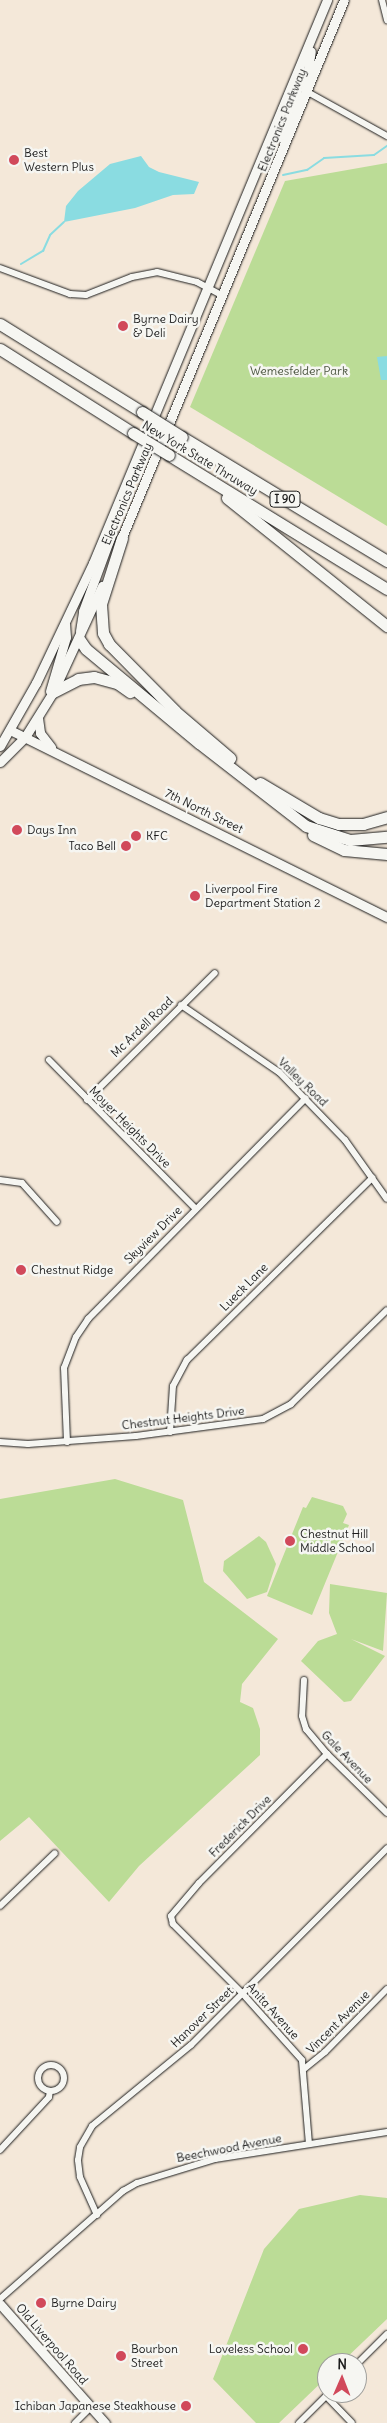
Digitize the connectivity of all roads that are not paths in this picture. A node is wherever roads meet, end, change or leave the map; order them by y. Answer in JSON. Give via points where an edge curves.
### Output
{"nodes":[{"id":1,"x":327,"y":0,"type":"edge"},
{"id":2,"x":344,"y":0,"type":"edge"},
{"id":3,"x":382,"y":0,"type":"edge"},
{"id":4,"x":387,"y":20,"type":"edge"},
{"id":5,"x":312,"y":39,"type":"junction"},
{"id":6,"x":297,"y":93,"type":"junction"},
{"id":7,"x":387,"y":136,"type":"edge"},
{"id":8,"x":0,"y":268,"type":"edge"},
{"id":9,"x":209,"y":288,"type":"junction"},
{"id":10,"x":223,"y":296,"type":"junction"},
{"id":11,"x":0,"y":324,"type":"edge"},
{"id":12,"x":0,"y":349,"type":"edge"},
{"id":13,"x":193,"y":470,"type":"junction"},
{"id":14,"x":122,"y":495,"type":"junction"},
{"id":15,"x":122,"y":538,"type":"junction"},
{"id":16,"x":387,"y":561,"type":"edge"},
{"id":17,"x":387,"y":588,"type":"edge"},
{"id":18,"x":65,"y":624,"type":"junction"},
{"id":19,"x":387,"y":626,"type":"edge"},
{"id":20,"x":79,"y":639,"type":"junction"},
{"id":21,"x":53,"y":692,"type":"junction"},
{"id":22,"x":44,"y":707,"type":"junction"},
{"id":23,"x":174,"y":716,"type":"junction"},
{"id":24,"x":38,"y":718,"type":"junction"},
{"id":25,"x":10,"y":730,"type":"junction"},
{"id":26,"x":25,"y":737,"type":"junction"},
{"id":27,"x":0,"y":746,"type":"edge"},
{"id":28,"x":56,"y":752,"type":"junction"},
{"id":29,"x":0,"y":762,"type":"edge"},
{"id":30,"x":259,"y":782,"type":"junction"},
{"id":31,"x":289,"y":814,"type":"junction"},
{"id":32,"x":387,"y":818,"type":"edge"},
{"id":33,"x":387,"y":831,"type":"edge"},
{"id":34,"x":387,"y":837,"type":"edge"},
{"id":35,"x":387,"y":854,"type":"edge"},
{"id":36,"x":387,"y":917,"type":"edge"},
{"id":37,"x":215,"y":973,"type":"dead end"},
{"id":38,"x":181,"y":1005,"type":"junction"},
{"id":39,"x":49,"y":1060,"type":"dead end"},
{"id":40,"x":306,"y":1098,"type":"junction"},
{"id":41,"x":87,"y":1100,"type":"junction"},
{"id":42,"x":372,"y":1178,"type":"junction"},
{"id":43,"x":0,"y":1180,"type":"edge"},
{"id":44,"x":387,"y":1200,"type":"edge"},
{"id":45,"x":196,"y":1209,"type":"junction"},
{"id":46,"x":57,"y":1222,"type":"dead end"},
{"id":47,"x":387,"y":1310,"type":"edge"},
{"id":48,"x":170,"y":1432,"type":"junction"},
{"id":49,"x":0,"y":1442,"type":"edge"},
{"id":50,"x":67,"y":1442,"type":"junction"},
{"id":51,"x":304,"y":1680,"type":"dead end"},
{"id":52,"x":327,"y":1754,"type":"junction"},
{"id":53,"x":387,"y":1813,"type":"edge"},
{"id":54,"x":387,"y":1848,"type":"edge"},
{"id":55,"x":55,"y":1852,"type":"dead end"},
{"id":56,"x":0,"y":1906,"type":"edge"},
{"id":57,"x":171,"y":1916,"type":"joint"},
{"id":58,"x":387,"y":1989,"type":"edge"},
{"id":59,"x":242,"y":1993,"type":"junction"},
{"id":60,"x":304,"y":2068,"type":"junction"},
{"id":61,"x":50,"y":2091,"type":"junction"},
{"id":62,"x":387,"y":2132,"type":"edge"},
{"id":63,"x":309,"y":2144,"type":"junction"},
{"id":64,"x":0,"y":2150,"type":"edge"},
{"id":65,"x":96,"y":2215,"type":"junction"},
{"id":66,"x":0,"y":2299,"type":"edge"},
{"id":67,"x":0,"y":2304,"type":"edge"},
{"id":68,"x":387,"y":2334,"type":"edge"},
{"id":69,"x":367,"y":2354,"type":"edge"},
{"id":70,"x":319,"y":2403,"type":"edge"},
{"id":71,"x":334,"y":2403,"type":"edge"},
{"id":72,"x":91,"y":2408,"type":"junction"},
{"id":73,"x":75,"y":2423,"type":"edge"},
{"id":74,"x":105,"y":2423,"type":"edge"},
{"id":75,"x":299,"y":2423,"type":"edge"},
{"id":76,"x":352,"y":2423,"type":"edge"}],
"edges":[{"from":1,"to":5,"type":"main road","name":"Electronics Parkway"},
{"from":2,"to":6,"type":"main road","name":"Electronics Parkway"},
{"from":3,"to":4,"type":"street"},
{"from":5,"to":6,"type":"main road"},
{"from":5,"to":6,"type":"main road","name":"Electronics Parkway","via":[[296,79]]},
{"from":6,"to":7,"type":"street"},
{"from":6,"to":9,"type":"main road","name":"Electronics Parkway"},
{"from":6,"to":10,"type":"main road","name":"Electronics Parkway","via":[[277,168]]},
{"from":8,"to":9,"type":"street","via":[[70,294],[86,295],[132,277],[157,272]]},
{"from":9,"to":10,"type":"street"},
{"from":9,"to":14,"type":"main road","name":"Electronics Parkway"},
{"from":10,"to":15,"type":"main road","name":"Electronics Parkway"},
{"from":11,"to":16,"type":"highway","name":"New York State Thruway","number":"I 90","bridge":true},
{"from":12,"to":13,"type":"highway","name":"New York State Thruway","number":"I 90","bridge":true},
{"from":13,"to":17,"type":"highway","name":"New York State Thruway","number":"I 90"},
{"from":13,"to":19,"type":"highway"},
{"from":14,"to":18,"type":"main road","name":"Electronics Parkway"},
{"from":14,"to":20,"type":"main road","via":[[83,611]]},
{"from":15,"to":20,"type":"main road","name":"Electronics Parkway"},
{"from":15,"to":23,"type":"highway","via":[[101,604],[103,633],[109,644]]},
{"from":18,"to":20,"type":"main road"},
{"from":18,"to":22,"type":"main road","via":[[66,637]]},
{"from":18,"to":25,"type":"main road","name":"Electronics Parkway"},
{"from":20,"to":21,"type":"main road","name":"Electronics Parkway"},
{"from":20,"to":23,"type":"highway","via":[[86,649]]},
{"from":21,"to":22,"type":"main road","name":"Electronics Parkway"},
{"from":21,"to":23,"type":"highway","via":[[78,679],[106,679]]},
{"from":22,"to":24,"type":"main road","name":"Electronics Parkway"},
{"from":23,"to":30,"type":"highway"},
{"from":23,"to":31,"type":"highway"},
{"from":24,"to":26,"type":"main road","name":"Electronics Parkway"},
{"from":24,"to":28,"type":"main road","via":[[44,741]]},
{"from":25,"to":26,"type":"main road","name":"7th North Street"},
{"from":25,"to":27,"type":"main road","name":"Electronics Parkway"},
{"from":26,"to":28,"type":"main road","name":"7th North Street"},
{"from":26,"to":29,"type":"main road","name":"Electronics Parkway"},
{"from":28,"to":36,"type":"main road","name":"7th North Street"},
{"from":30,"to":32,"type":"highway","via":[[319,818],[338,824],[363,824]]},
{"from":30,"to":33,"type":"highway","via":[[321,827],[356,835]]},
{"from":31,"to":34,"type":"highway","via":[[306,826],[336,838],[370,840]]},
{"from":31,"to":35,"type":"highway","via":[[321,841],[344,850]]},
{"from":37,"to":38,"type":"street","name":"Mc Ardell Road"},
{"from":38,"to":40,"type":"street","name":"Valley Road","via":[[258,1056]]},
{"from":38,"to":41,"type":"street","name":"Mc Ardell Road"},
{"from":39,"to":41,"type":"street","name":"Moyer Heights Drive"},
{"from":40,"to":42,"type":"street","name":"Valley Road","via":[[345,1140]]},
{"from":40,"to":45,"type":"street","name":"Skyview Drive"},
{"from":41,"to":45,"type":"street","name":"Moyer Heights Drive"},
{"from":42,"to":44,"type":"street","name":"Valley Road"},
{"from":42,"to":48,"type":"street","name":"Lueck Lane","via":[[188,1360],[173,1386]]},
{"from":43,"to":46,"type":"street","via":[[22,1183]]},
{"from":45,"to":50,"type":"street","name":"Skyview Drive","via":[[105,1299],[76,1337],[64,1368],[62,1385]]},
{"from":47,"to":48,"type":"street","name":"Chestnut Heights Drive","via":[[323,1376],[277,1412],[239,1424]]},
{"from":48,"to":50,"type":"street","name":"Chestnut Heights Drive"},
{"from":49,"to":50,"type":"street","name":"Chestnut Heights Drive"},
{"from":51,"to":52,"type":"street","name":"Gale Avenue","via":[[302,1716],[306,1729]]},
{"from":52,"to":53,"type":"street","name":"Gale Avenue"},
{"from":52,"to":57,"type":"street","name":"Frederick Drive","via":[[198,1883]]},
{"from":54,"to":59,"type":"street","name":"Hanover Street"},
{"from":55,"to":56,"type":"street"},
{"from":57,"to":59,"type":"street","name":"Anita Avenue","via":[[173,1924]]},
{"from":58,"to":60,"type":"street","name":"Vincent Avenue","via":[[325,2052]]},
{"from":59,"to":60,"type":"street","name":"Anita Avenue","via":[[293,2049]]},
{"from":59,"to":65,"type":"street","name":"Hanover Street","via":[[191,2045],[87,2132],[78,2160],[80,2176]]},
{"from":60,"to":63,"type":"street","name":"Anita Avenue"},
{"from":61,"to":61,"type":"street","via":[[58,2089],[64,2078],[58,2067],[50,2065],[40,2071],[38,2080]]},
{"from":61,"to":64,"type":"street","via":[[49,2097]]},
{"from":62,"to":63,"type":"street","name":"Beechwood Avenue"},
{"from":63,"to":65,"type":"street","name":"Beechwood Avenue","via":[[215,2159],[158,2174],[123,2192]]},
{"from":65,"to":66,"type":"street","name":"Beechwood Avenue"},
{"from":67,"to":72,"type":"main road","name":"Old Liverpool Road"},
{"from":68,"to":69,"type":"street"},
{"from":70,"to":75,"type":"street"},
{"from":71,"to":76,"type":"street"},
{"from":72,"to":73,"type":"street"},
{"from":72,"to":74,"type":"main road","name":"Old Liverpool Road"}]}
